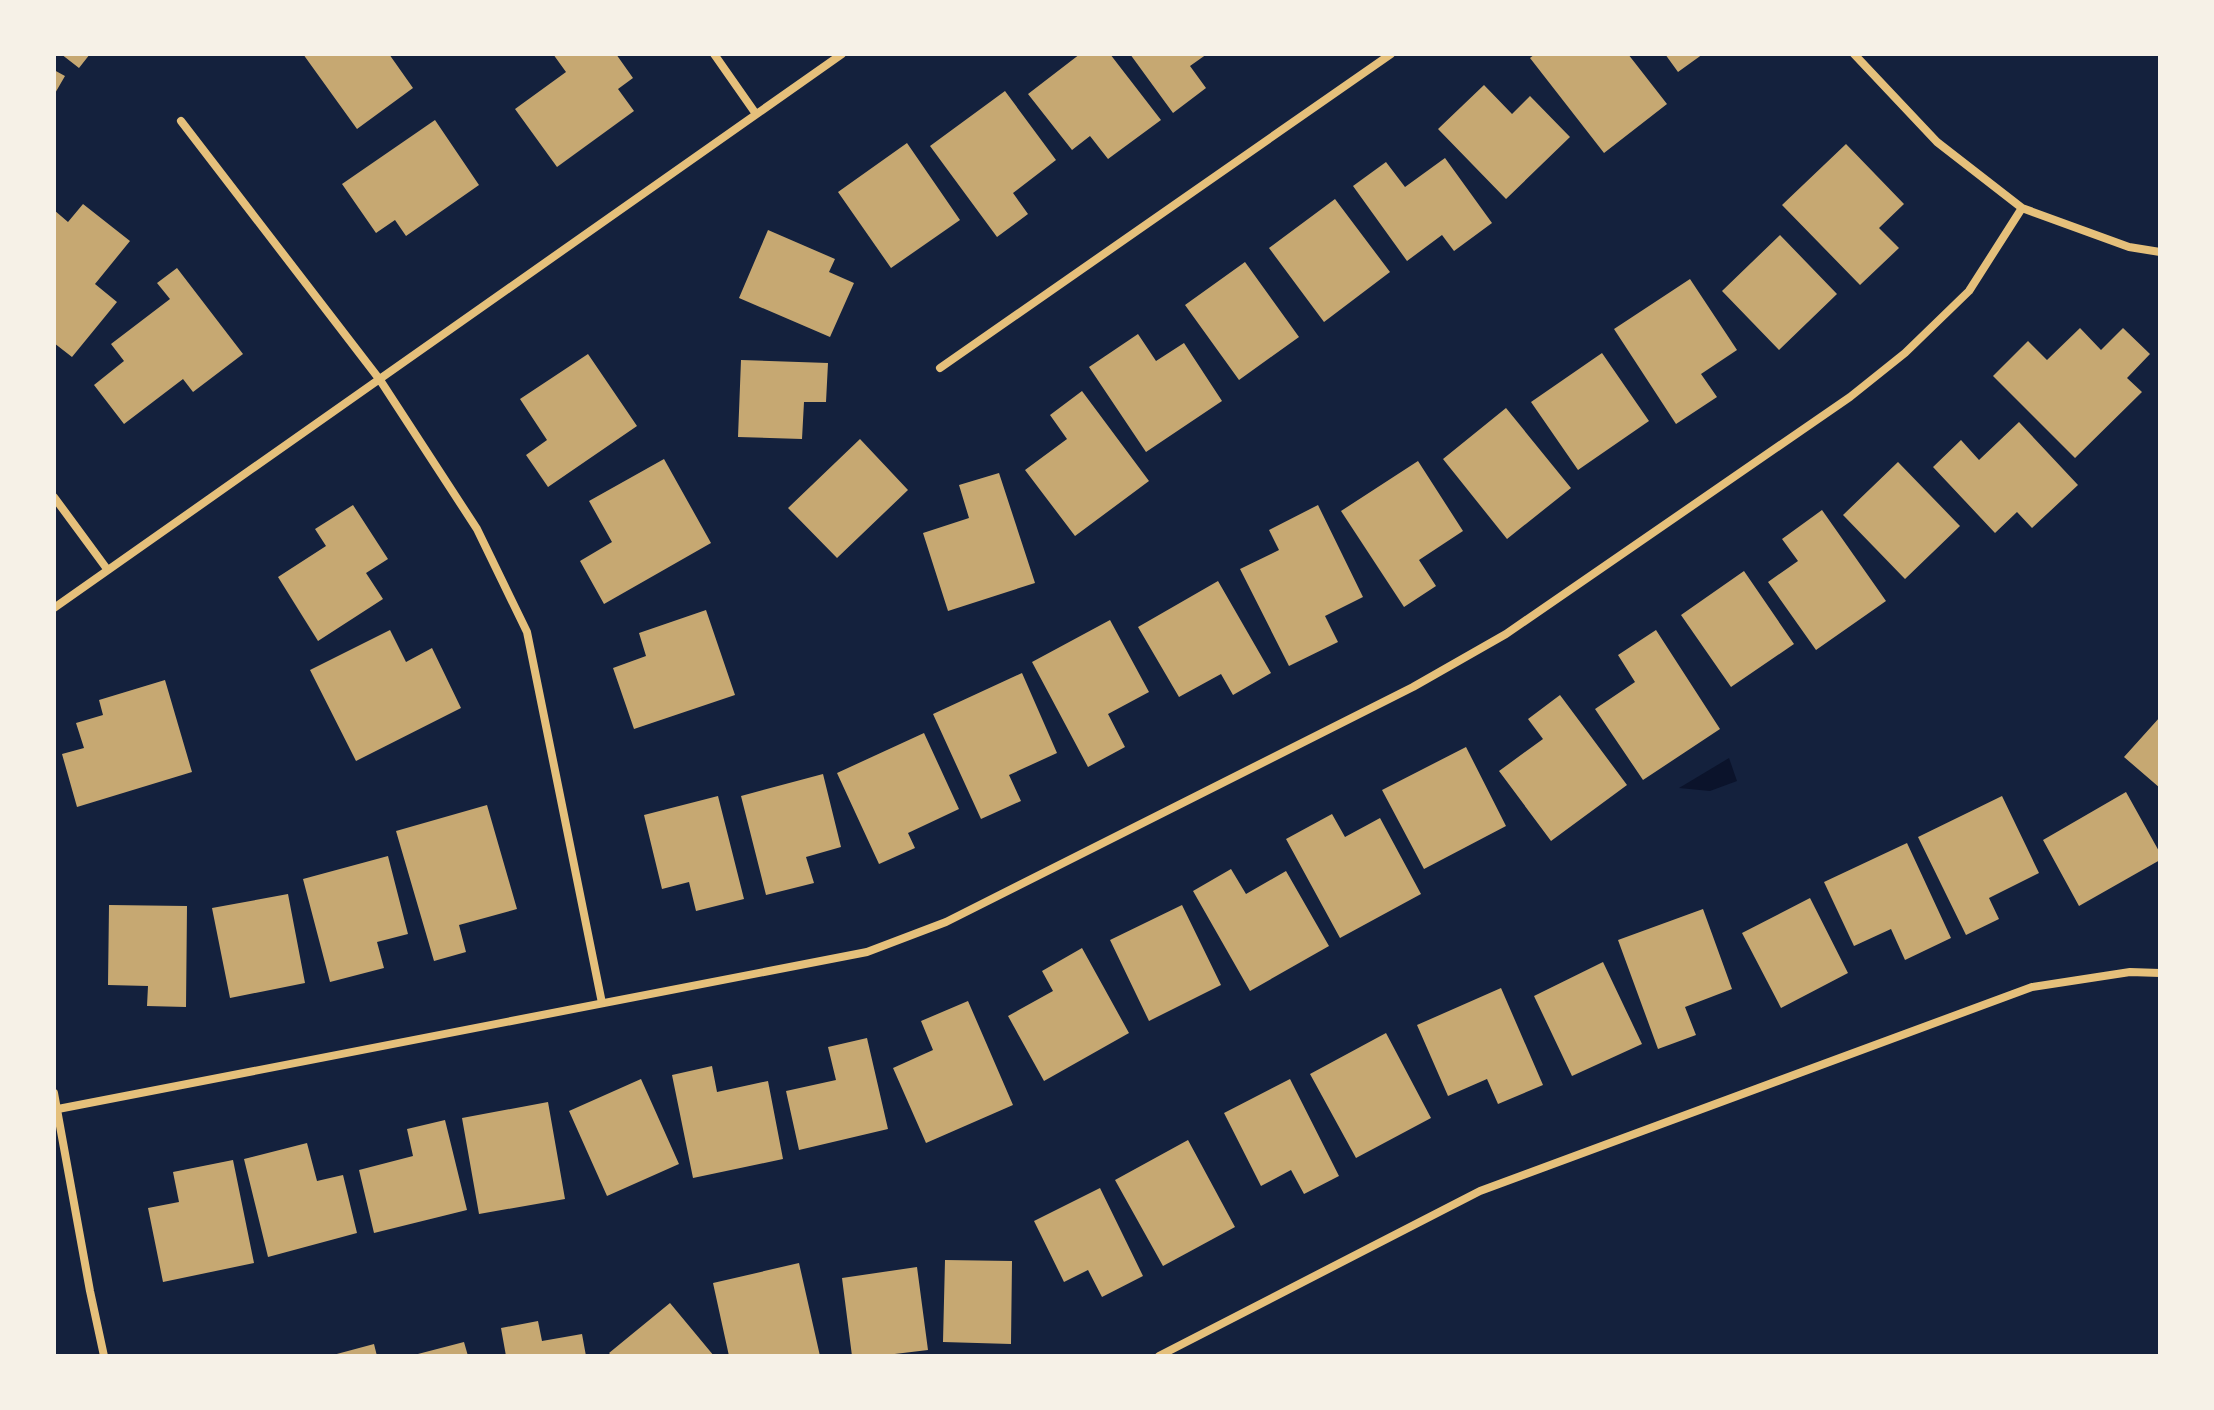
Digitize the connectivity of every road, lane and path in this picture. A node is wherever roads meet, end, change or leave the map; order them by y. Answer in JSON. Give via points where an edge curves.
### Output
{"nodes":[{"id":1,"x":714,"y":54,"type":"edge"},
{"id":2,"x":842,"y":54,"type":"edge"},
{"id":3,"x":1391,"y":54,"type":"edge"},
{"id":4,"x":1854,"y":54,"type":"edge"},
{"id":5,"x":756,"y":114,"type":"junction"},
{"id":6,"x":181,"y":121,"type":"dead end"},
{"id":7,"x":2022,"y":208,"type":"junction"},
{"id":8,"x":2160,"y":252,"type":"edge"},
{"id":9,"x":940,"y":368,"type":"dead end"},
{"id":10,"x":380,"y":380,"type":"junction"},
{"id":11,"x":54,"y":497,"type":"edge"},
{"id":12,"x":107,"y":569,"type":"junction"},
{"id":13,"x":54,"y":608,"type":"edge"},
{"id":14,"x":2160,"y":973,"type":"edge"},
{"id":15,"x":602,"y":1003,"type":"junction"},
{"id":16,"x":54,"y":1093,"type":"edge"},
{"id":17,"x":58,"y":1109,"type":"junction"},
{"id":18,"x":104,"y":1356,"type":"edge"},
{"id":19,"x":1159,"y":1356,"type":"edge"}],
"edges":[{"from":1,"to":5,"type":"street"},
{"from":2,"to":5,"type":"street"},
{"from":3,"to":9,"type":"street"},
{"from":4,"to":7,"type":"street","via":[[1937,142]]},
{"from":5,"to":10,"type":"street"},
{"from":6,"to":10,"type":"street"},
{"from":7,"to":8,"type":"street","via":[[2129,247]]},
{"from":7,"to":15,"type":"street","via":[[1969,291],[1850,397],[1506,634],[1426,679],[946,922],[867,952]]},
{"from":10,"to":12,"type":"street"},
{"from":10,"to":15,"type":"street","via":[[477,529],[527,632]]},
{"from":11,"to":12,"type":"street"},
{"from":12,"to":13,"type":"street"},
{"from":14,"to":19,"type":"street","via":[[2130,972],[2032,987],[1480,1191]]},
{"from":15,"to":17,"type":"street"},
{"from":16,"to":17,"type":"street"},
{"from":17,"to":18,"type":"street"}]}
